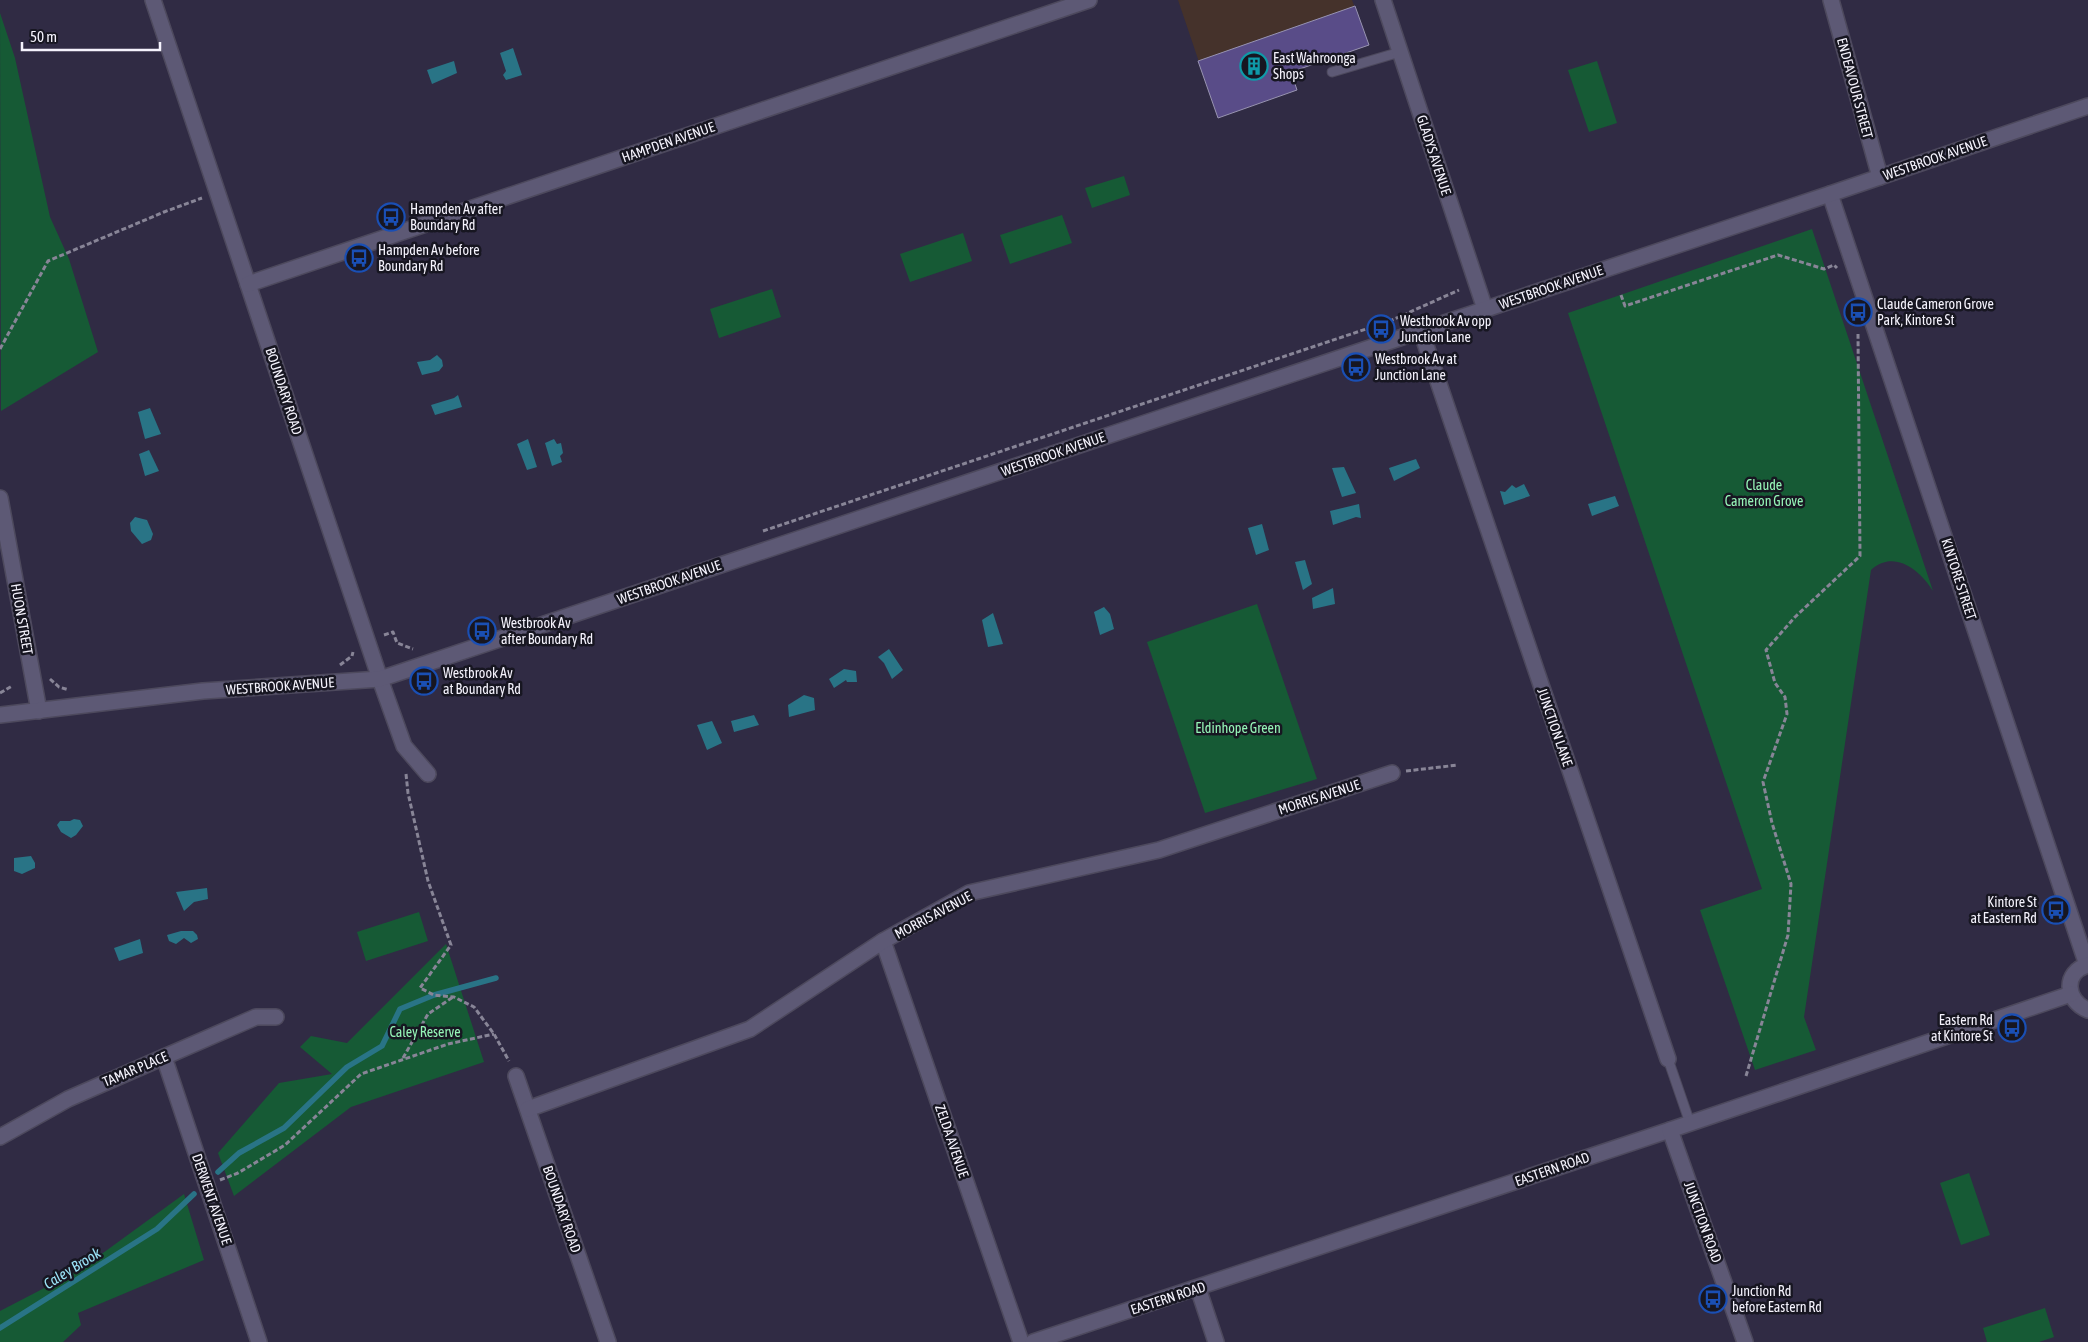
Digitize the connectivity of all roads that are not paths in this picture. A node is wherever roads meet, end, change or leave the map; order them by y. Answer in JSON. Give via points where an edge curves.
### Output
{"nodes":[{"id":1,"x":153,"y":0,"type":"edge"},
{"id":2,"x":1089,"y":0,"type":"edge"},
{"id":3,"x":1383,"y":0,"type":"edge"},
{"id":4,"x":1831,"y":0,"type":"edge"},
{"id":5,"x":1400,"y":52,"type":"junction"},
{"id":6,"x":1332,"y":72,"type":"dead end"},
{"id":7,"x":2088,"y":106,"type":"edge"},
{"id":8,"x":1880,"y":177,"type":"junction"},
{"id":9,"x":1830,"y":194,"type":"junction"},
{"id":10,"x":248,"y":284,"type":"junction"},
{"id":11,"x":1485,"y":309,"type":"junction"},
{"id":12,"x":1421,"y":331,"type":"junction"},
{"id":13,"x":0,"y":498,"type":"edge"},
{"id":14,"x":380,"y":679,"type":"junction"},
{"id":15,"x":39,"y":711,"type":"junction"},
{"id":16,"x":0,"y":715,"type":"edge"},
{"id":17,"x":1392,"y":773,"type":"road end"},
{"id":18,"x":428,"y":774,"type":"dead end"},
{"id":19,"x":883,"y":941,"type":"junction"},
{"id":20,"x":2087,"y":965,"type":"edge"},
{"id":21,"x":2071,"y":994,"type":"junction"},
{"id":22,"x":2088,"y":1010,"type":"edge"},
{"id":23,"x":276,"y":1017,"type":"dead end"},
{"id":24,"x":164,"y":1057,"type":"junction"},
{"id":25,"x":1668,"y":1059,"type":"joint"},
{"id":26,"x":516,"y":1076,"type":"road end"},
{"id":27,"x":528,"y":1109,"type":"junction"},
{"id":28,"x":1690,"y":1123,"type":"junction"},
{"id":29,"x":1670,"y":1130,"type":"junction"},
{"id":30,"x":0,"y":1137,"type":"edge"},
{"id":31,"x":1198,"y":1288,"type":"junction"},
{"id":32,"x":259,"y":1342,"type":"edge"},
{"id":33,"x":608,"y":1342,"type":"edge"},
{"id":34,"x":1021,"y":1342,"type":"edge"},
{"id":35,"x":1033,"y":1342,"type":"edge"},
{"id":36,"x":1216,"y":1342,"type":"edge"},
{"id":37,"x":1745,"y":1342,"type":"edge"}],
"edges":[{"from":1,"to":10,"type":"street","name":"BOUNDARY ROAD"},
{"from":2,"to":10,"type":"street","name":"HAMPDEN AVENUE"},
{"from":3,"to":5,"type":"street","name":"GLADYS AVENUE"},
{"from":4,"to":8,"type":"street","name":"ENDEAVOUR STREET"},
{"from":5,"to":6,"type":"lane"},
{"from":5,"to":11,"type":"street","name":"GLADYS AVENUE"},
{"from":7,"to":8,"type":"street","name":"WESTBROOK AVENUE"},
{"from":8,"to":9,"type":"street","name":"WESTBROOK AVENUE"},
{"from":9,"to":11,"type":"street","name":"WESTBROOK AVENUE"},
{"from":9,"to":20,"type":"street","name":"KINTORE STREET"},
{"from":10,"to":14,"type":"street","name":"BOUNDARY ROAD"},
{"from":11,"to":12,"type":"street","name":"WESTBROOK AVENUE"},
{"from":12,"to":14,"type":"street","name":"WESTBROOK AVENUE"},
{"from":12,"to":25,"type":"street","name":"JUNCTION LANE"},
{"from":13,"to":15,"type":"street","name":"HUON STREET"},
{"from":14,"to":15,"type":"street","name":"WESTBROOK AVENUE","via":[[203,691]]},
{"from":14,"to":18,"type":"street","name":"BOUNDARY ROAD","via":[[404,746]]},
{"from":15,"to":16,"type":"street","name":"WESTBROOK AVENUE"},
{"from":17,"to":19,"type":"street","name":"MORRIS AVENUE","via":[[1159,850],[969,893]]},
{"from":19,"to":27,"type":"street","name":"MORRIS AVENUE","via":[[750,1029]]},
{"from":19,"to":34,"type":"street","name":"ZELDA AVENUE"},
{"from":20,"to":21,"type":"street","via":[[2074,974]]},
{"from":21,"to":22,"type":"street","via":[[2075,1003]]},
{"from":21,"to":28,"type":"street","name":"EASTERN ROAD"},
{"from":23,"to":24,"type":"street","name":"TAMAR PLACE","via":[[256,1017]]},
{"from":24,"to":30,"type":"street","name":"TAMAR PLACE","via":[[68,1099]]},
{"from":24,"to":32,"type":"street","name":"DERWENT AVENUE"},
{"from":25,"to":28,"type":"lane","name":"JUNCTION LANE"},
{"from":26,"to":27,"type":"street","name":"BOUNDARY ROAD"},
{"from":27,"to":33,"type":"street","name":"BOUNDARY ROAD"},
{"from":28,"to":29,"type":"street","name":"EASTERN ROAD"},
{"from":29,"to":31,"type":"street","name":"EASTERN ROAD"},
{"from":29,"to":37,"type":"street","name":"JUNCTION ROAD"},
{"from":31,"to":35,"type":"street","name":"EASTERN ROAD"},
{"from":31,"to":36,"type":"street"}]}
